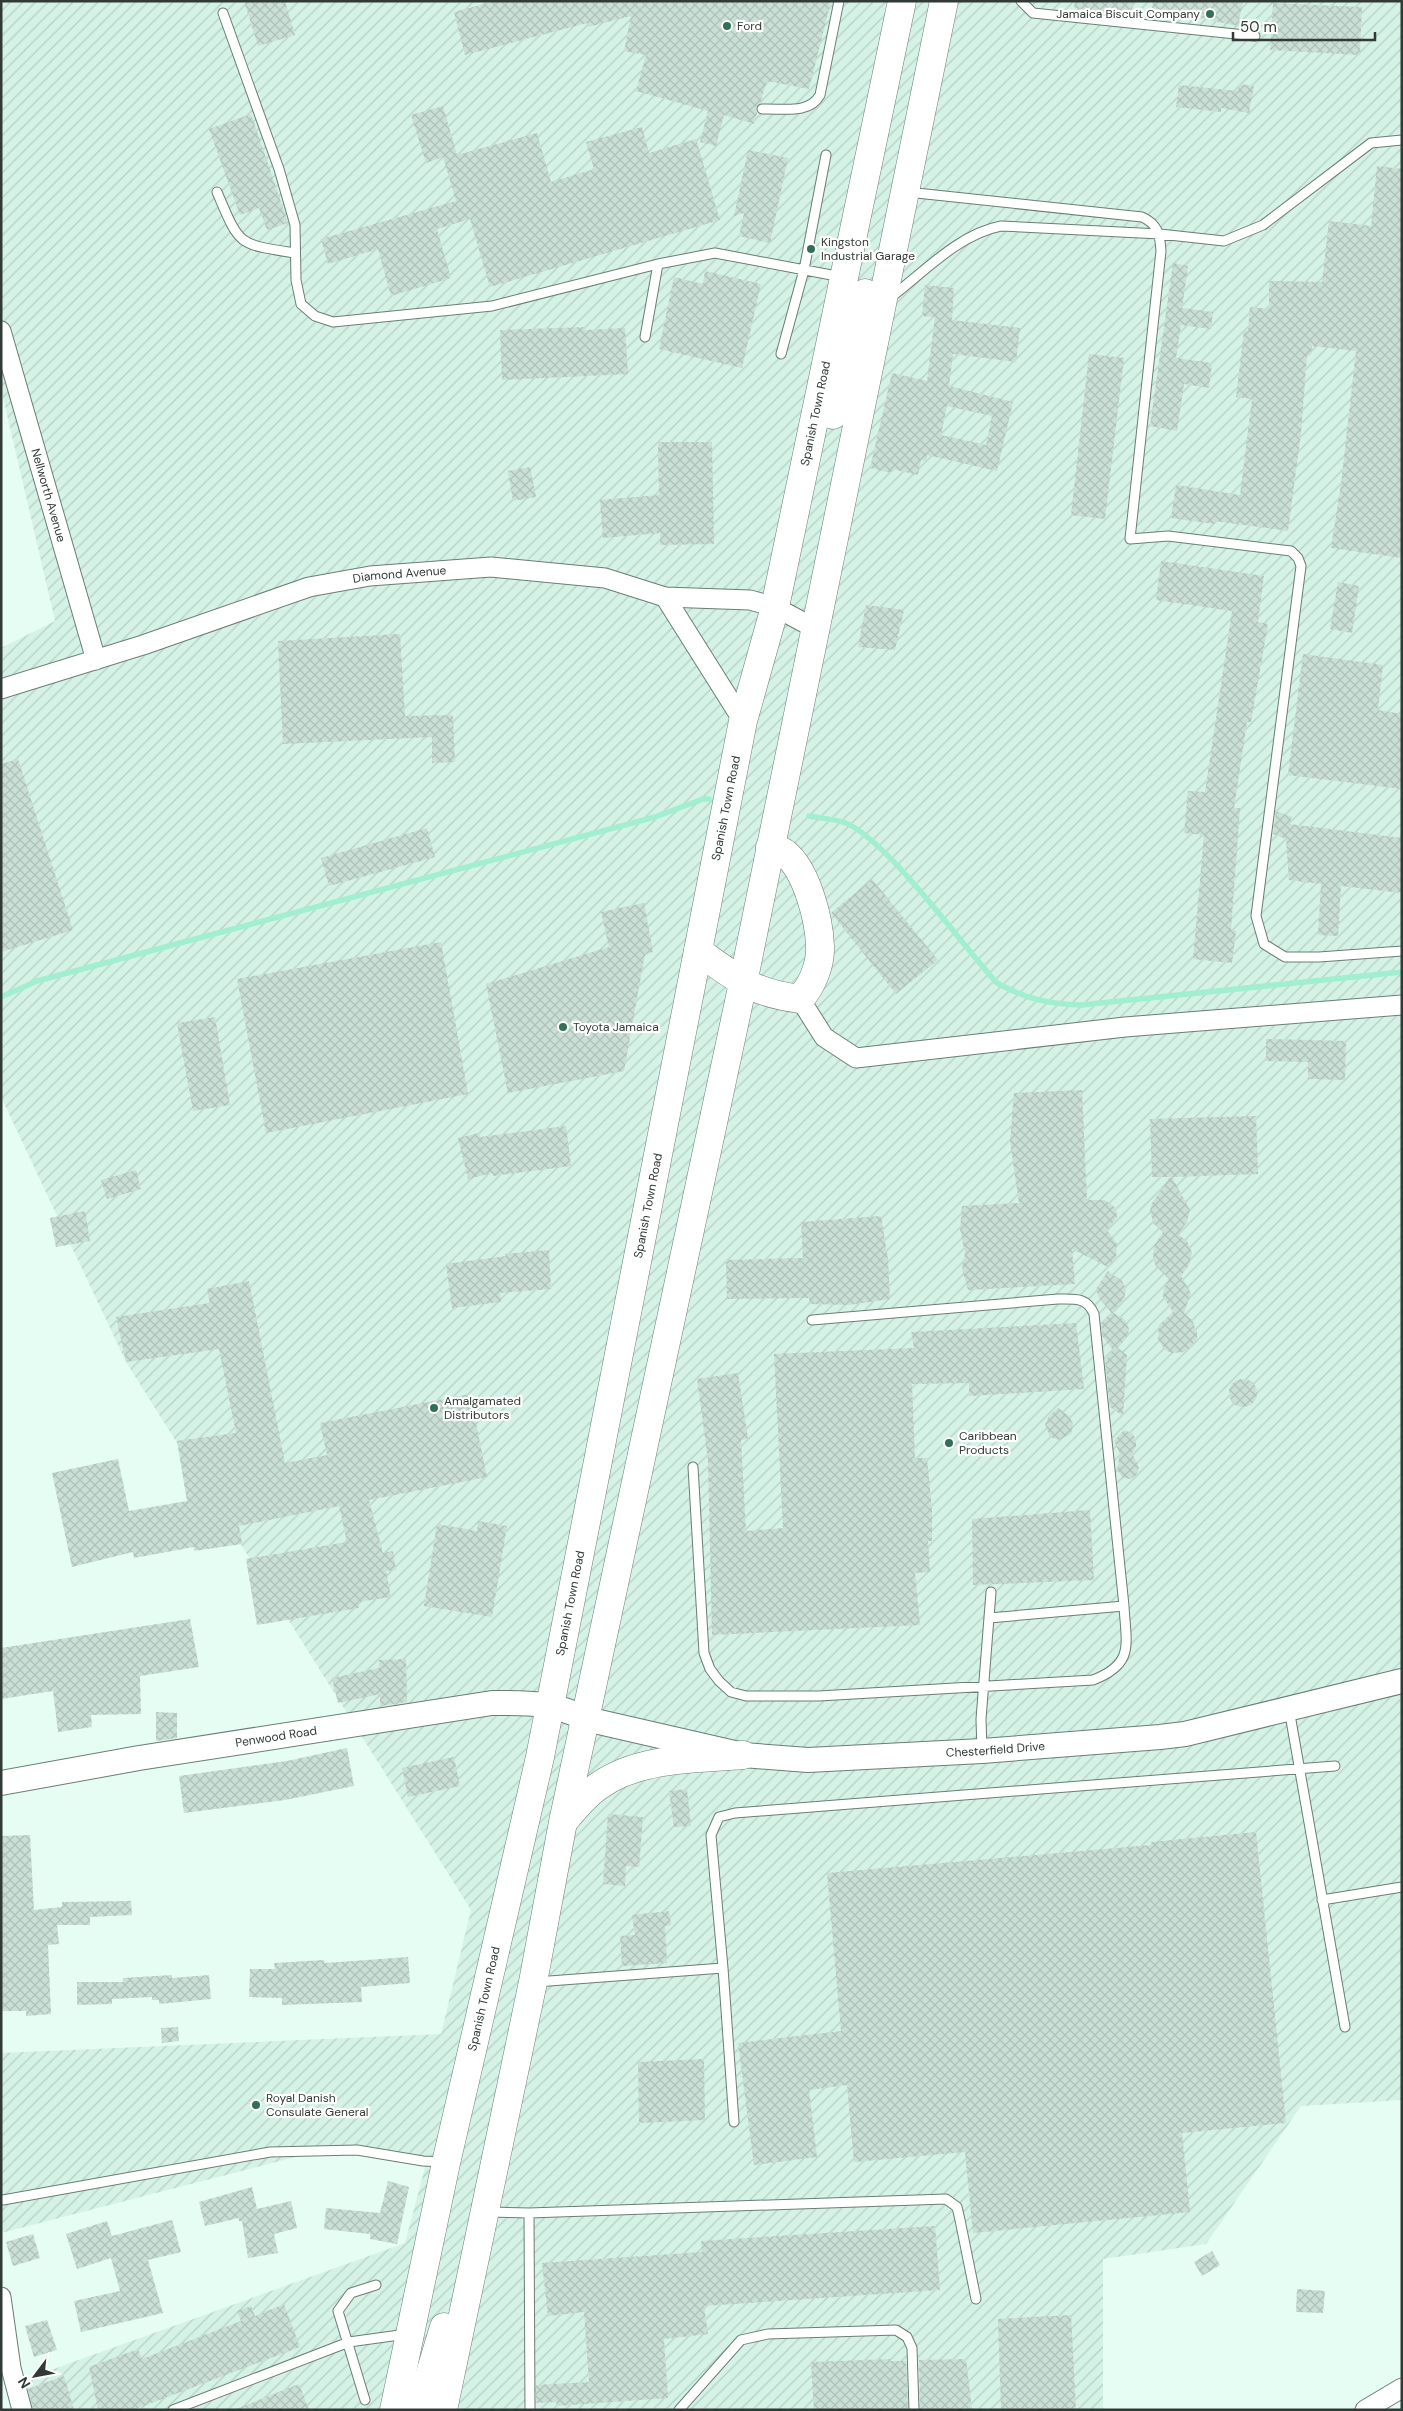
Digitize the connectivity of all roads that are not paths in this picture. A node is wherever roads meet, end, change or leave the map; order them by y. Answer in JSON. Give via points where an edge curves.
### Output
{"nodes":[{"id":1,"x":839,"y":1,"type":"edge"},
{"id":2,"x":902,"y":1,"type":"edge"},
{"id":3,"x":944,"y":1,"type":"edge"},
{"id":4,"x":1021,"y":1,"type":"edge"},
{"id":5,"x":223,"y":13,"type":"dead end"},
{"id":6,"x":1255,"y":36,"type":"dead end"},
{"id":7,"x":762,"y":108,"type":"dead end"},
{"id":8,"x":1402,"y":140,"type":"edge"},
{"id":9,"x":826,"y":155,"type":"dead end"},
{"id":10,"x":217,"y":192,"type":"dead end"},
{"id":11,"x":904,"y":192,"type":"junction"},
{"id":12,"x":1160,"y":234,"type":"junction"},
{"id":13,"x":295,"y":253,"type":"junction"},
{"id":14,"x":658,"y":264,"type":"junction"},
{"id":15,"x":804,"y":270,"type":"junction"},
{"id":16,"x":844,"y":277,"type":"junction"},
{"id":17,"x":880,"y":306,"type":"junction"},
{"id":18,"x":1,"y":331,"type":"edge"},
{"id":19,"x":645,"y":337,"type":"dead end"},
{"id":20,"x":781,"y":354,"type":"dead end"},
{"id":21,"x":814,"y":420,"type":"junction"},
{"id":22,"x":665,"y":597,"type":"junction"},
{"id":23,"x":775,"y":608,"type":"junction"},
{"id":24,"x":814,"y":628,"type":"junction"},
{"id":25,"x":96,"y":660,"type":"junction"},
{"id":26,"x":1,"y":689,"type":"edge"},
{"id":27,"x":743,"y":721,"type":"junction"},
{"id":28,"x":770,"y":847,"type":"junction"},
{"id":29,"x":698,"y":951,"type":"junction"},
{"id":30,"x":1402,"y":951,"type":"edge"},
{"id":31,"x":743,"y":983,"type":"junction"},
{"id":32,"x":800,"y":999,"type":"junction"},
{"id":33,"x":1402,"y":1005,"type":"edge"},
{"id":34,"x":812,"y":1320,"type":"dead end"},
{"id":35,"x":693,"y":1467,"type":"dead end"},
{"id":36,"x":991,"y":1592,"type":"dead end"},
{"id":37,"x":1124,"y":1606,"type":"junction"},
{"id":38,"x":989,"y":1618,"type":"junction"},
{"id":39,"x":1402,"y":1681,"type":"edge"},
{"id":40,"x":984,"y":1685,"type":"junction"},
{"id":41,"x":550,"y":1706,"type":"junction"},
{"id":42,"x":1289,"y":1708,"type":"junction"},
{"id":43,"x":586,"y":1719,"type":"junction"},
{"id":44,"x":982,"y":1751,"type":"junction"},
{"id":45,"x":743,"y":1755,"type":"junction"},
{"id":46,"x":1335,"y":1766,"type":"dead end"},
{"id":47,"x":1298,"y":1768,"type":"junction"},
{"id":48,"x":1,"y":1782,"type":"edge"},
{"id":49,"x":563,"y":1822,"type":"junction"},
{"id":50,"x":1402,"y":1887,"type":"edge"},
{"id":51,"x":1322,"y":1900,"type":"junction"},
{"id":52,"x":723,"y":1968,"type":"junction"},
{"id":53,"x":532,"y":1982,"type":"junction"},
{"id":54,"x":1345,"y":2027,"type":"dead end"},
{"id":55,"x":734,"y":2122,"type":"dead end"},
{"id":56,"x":446,"y":2163,"type":"junction"},
{"id":57,"x":3,"y":2200,"type":"dead end"},
{"id":58,"x":485,"y":2212,"type":"junction"},
{"id":59,"x":529,"y":2213,"type":"junction"},
{"id":60,"x":376,"y":2285,"type":"dead end"},
{"id":61,"x":1,"y":2297,"type":"edge"},
{"id":62,"x":976,"y":2299,"type":"dead end"},
{"id":63,"x":409,"y":2333,"type":"junction"},
{"id":64,"x":349,"y":2342,"type":"junction"},
{"id":65,"x":1402,"y":2388,"type":"edge"},
{"id":66,"x":365,"y":2400,"type":"dead end"},
{"id":67,"x":22,"y":2410,"type":"edge"},
{"id":68,"x":173,"y":2410,"type":"edge"},
{"id":69,"x":394,"y":2410,"type":"edge"},
{"id":70,"x":419,"y":2410,"type":"edge"},
{"id":71,"x":443,"y":2410,"type":"edge"},
{"id":72,"x":530,"y":2410,"type":"edge"},
{"id":73,"x":680,"y":2410,"type":"edge"},
{"id":74,"x":914,"y":2410,"type":"edge"},
{"id":75,"x":1365,"y":2410,"type":"edge"}],
"edges":[{"from":1,"to":7,"type":"lane","via":[[820,95],[815,103],[805,108]]},
{"from":2,"to":16,"type":"highway","name":"Spanish Town Road"},
{"from":3,"to":11,"type":"highway"},
{"from":4,"to":6,"type":"lane","via":[[1033,13]]},
{"from":5,"to":13,"type":"lane","via":[[279,169],[295,225]]},
{"from":8,"to":12,"type":"lane","via":[[1371,143],[1263,225],[1224,241]]},
{"from":9,"to":15,"type":"lane"},
{"from":10,"to":13,"type":"lane","via":[[240,240],[257,247]]},
{"from":11,"to":12,"type":"lane","via":[[1142,217],[1151,221]]},
{"from":11,"to":17,"type":"highway"},
{"from":11,"to":21,"type":"highway","via":[[890,203],[832,416]]},
{"from":12,"to":17,"type":"lane","via":[[1001,226],[983,230],[965,240]]},
{"from":12,"to":30,"type":"lane","via":[[1161,251],[1130,538],[1168,536],[1291,551],[1301,566],[1256,916],[1264,944],[1285,957]]},
{"from":13,"to":14,"type":"lane","via":[[301,304],[315,316],[333,322],[492,306]]},
{"from":14,"to":15,"type":"lane","via":[[715,253]]},
{"from":14,"to":19,"type":"lane"},
{"from":15,"to":16,"type":"lane"},
{"from":15,"to":20,"type":"lane"},
{"from":16,"to":21,"type":"highway","name":"Spanish Town Road"},
{"from":17,"to":24,"type":"highway"},
{"from":18,"to":25,"type":"street","name":"Nellworth Avenue"},
{"from":21,"to":23,"type":"highway","name":"Spanish Town Road"},
{"from":22,"to":23,"type":"street","name":"Diamond Avenue","via":[[750,600]]},
{"from":22,"to":25,"type":"street","name":"Diamond Avenue","via":[[605,578],[491,566],[370,576],[309,587]]},
{"from":22,"to":27,"type":"street"},
{"from":23,"to":24,"type":"street","name":"Diamond Avenue"},
{"from":23,"to":27,"type":"highway","name":"Spanish Town Road"},
{"from":24,"to":28,"type":"highway"},
{"from":25,"to":26,"type":"street","name":"Diamond Avenue"},
{"from":27,"to":29,"type":"highway","name":"Spanish Town Road"},
{"from":28,"to":31,"type":"highway"},
{"from":28,"to":32,"type":"highway","via":[[784,853],[796,867],[814,904],[821,948],[811,986]]},
{"from":29,"to":31,"type":"highway"},
{"from":29,"to":41,"type":"highway","name":"Spanish Town Road"},
{"from":31,"to":32,"type":"highway","via":[[772,995]]},
{"from":31,"to":43,"type":"highway"},
{"from":32,"to":33,"type":"street","via":[[824,1037],[856,1058],[1125,1027]]},
{"from":34,"to":37,"type":"lane","via":[[1058,1298],[1080,1298],[1091,1305]]},
{"from":35,"to":40,"type":"lane","via":[[704,1652],[710,1669],[730,1692],[746,1696],[818,1696]]},
{"from":36,"to":38,"type":"lane"},
{"from":37,"to":38,"type":"lane"},
{"from":37,"to":40,"type":"lane","via":[[1126,1647],[1120,1665],[1111,1673],[1093,1680]]},
{"from":38,"to":40,"type":"lane"},
{"from":39,"to":42,"type":"street","name":"Chesterfield Drive"},
{"from":40,"to":44,"type":"lane"},
{"from":41,"to":43,"type":"street","name":"Penwood Road","via":[[565,1708]]},
{"from":41,"to":48,"type":"street","name":"Penwood Road","via":[[492,1703]]},
{"from":41,"to":56,"type":"highway","name":"Spanish Town Road"},
{"from":42,"to":44,"type":"street","name":"Chesterfield Drive","via":[[1185,1734]]},
{"from":42,"to":47,"type":"lane"},
{"from":43,"to":45,"type":"street","name":"Chesterfield Drive"},
{"from":43,"to":49,"type":"highway"},
{"from":44,"to":45,"type":"street","name":"Chesterfield Drive","via":[[808,1760]]},
{"from":45,"to":49,"type":"highway","via":[[665,1762],[621,1773],[600,1784]]},
{"from":46,"to":47,"type":"lane"},
{"from":47,"to":51,"type":"lane"},
{"from":47,"to":52,"type":"lane","via":[[720,1816],[711,1835]]},
{"from":49,"to":53,"type":"highway"},
{"from":50,"to":51,"type":"lane"},
{"from":51,"to":54,"type":"lane"},
{"from":52,"to":53,"type":"lane"},
{"from":52,"to":55,"type":"lane"},
{"from":53,"to":58,"type":"highway"},
{"from":56,"to":57,"type":"lane","via":[[357,2150],[270,2152]]},
{"from":56,"to":63,"type":"highway","name":"Spanish Town Road"},
{"from":58,"to":59,"type":"lane"},
{"from":58,"to":70,"type":"highway","via":[[472,2223]]},
{"from":58,"to":71,"type":"highway"},
{"from":59,"to":62,"type":"lane","via":[[946,2199],[956,2207],[960,2220]]},
{"from":59,"to":72,"type":"lane"},
{"from":60,"to":64,"type":"lane","via":[[351,2293],[338,2311]]},
{"from":61,"to":67,"type":"street"},
{"from":63,"to":64,"type":"lane"},
{"from":63,"to":69,"type":"highway","name":"Spanish Town Road"},
{"from":64,"to":66,"type":"lane"},
{"from":64,"to":68,"type":"lane"},
{"from":65,"to":75,"type":"street"},
{"from":73,"to":74,"type":"lane","via":[[741,2340],[768,2334],[896,2330],[907,2337],[912,2348]]}]}
